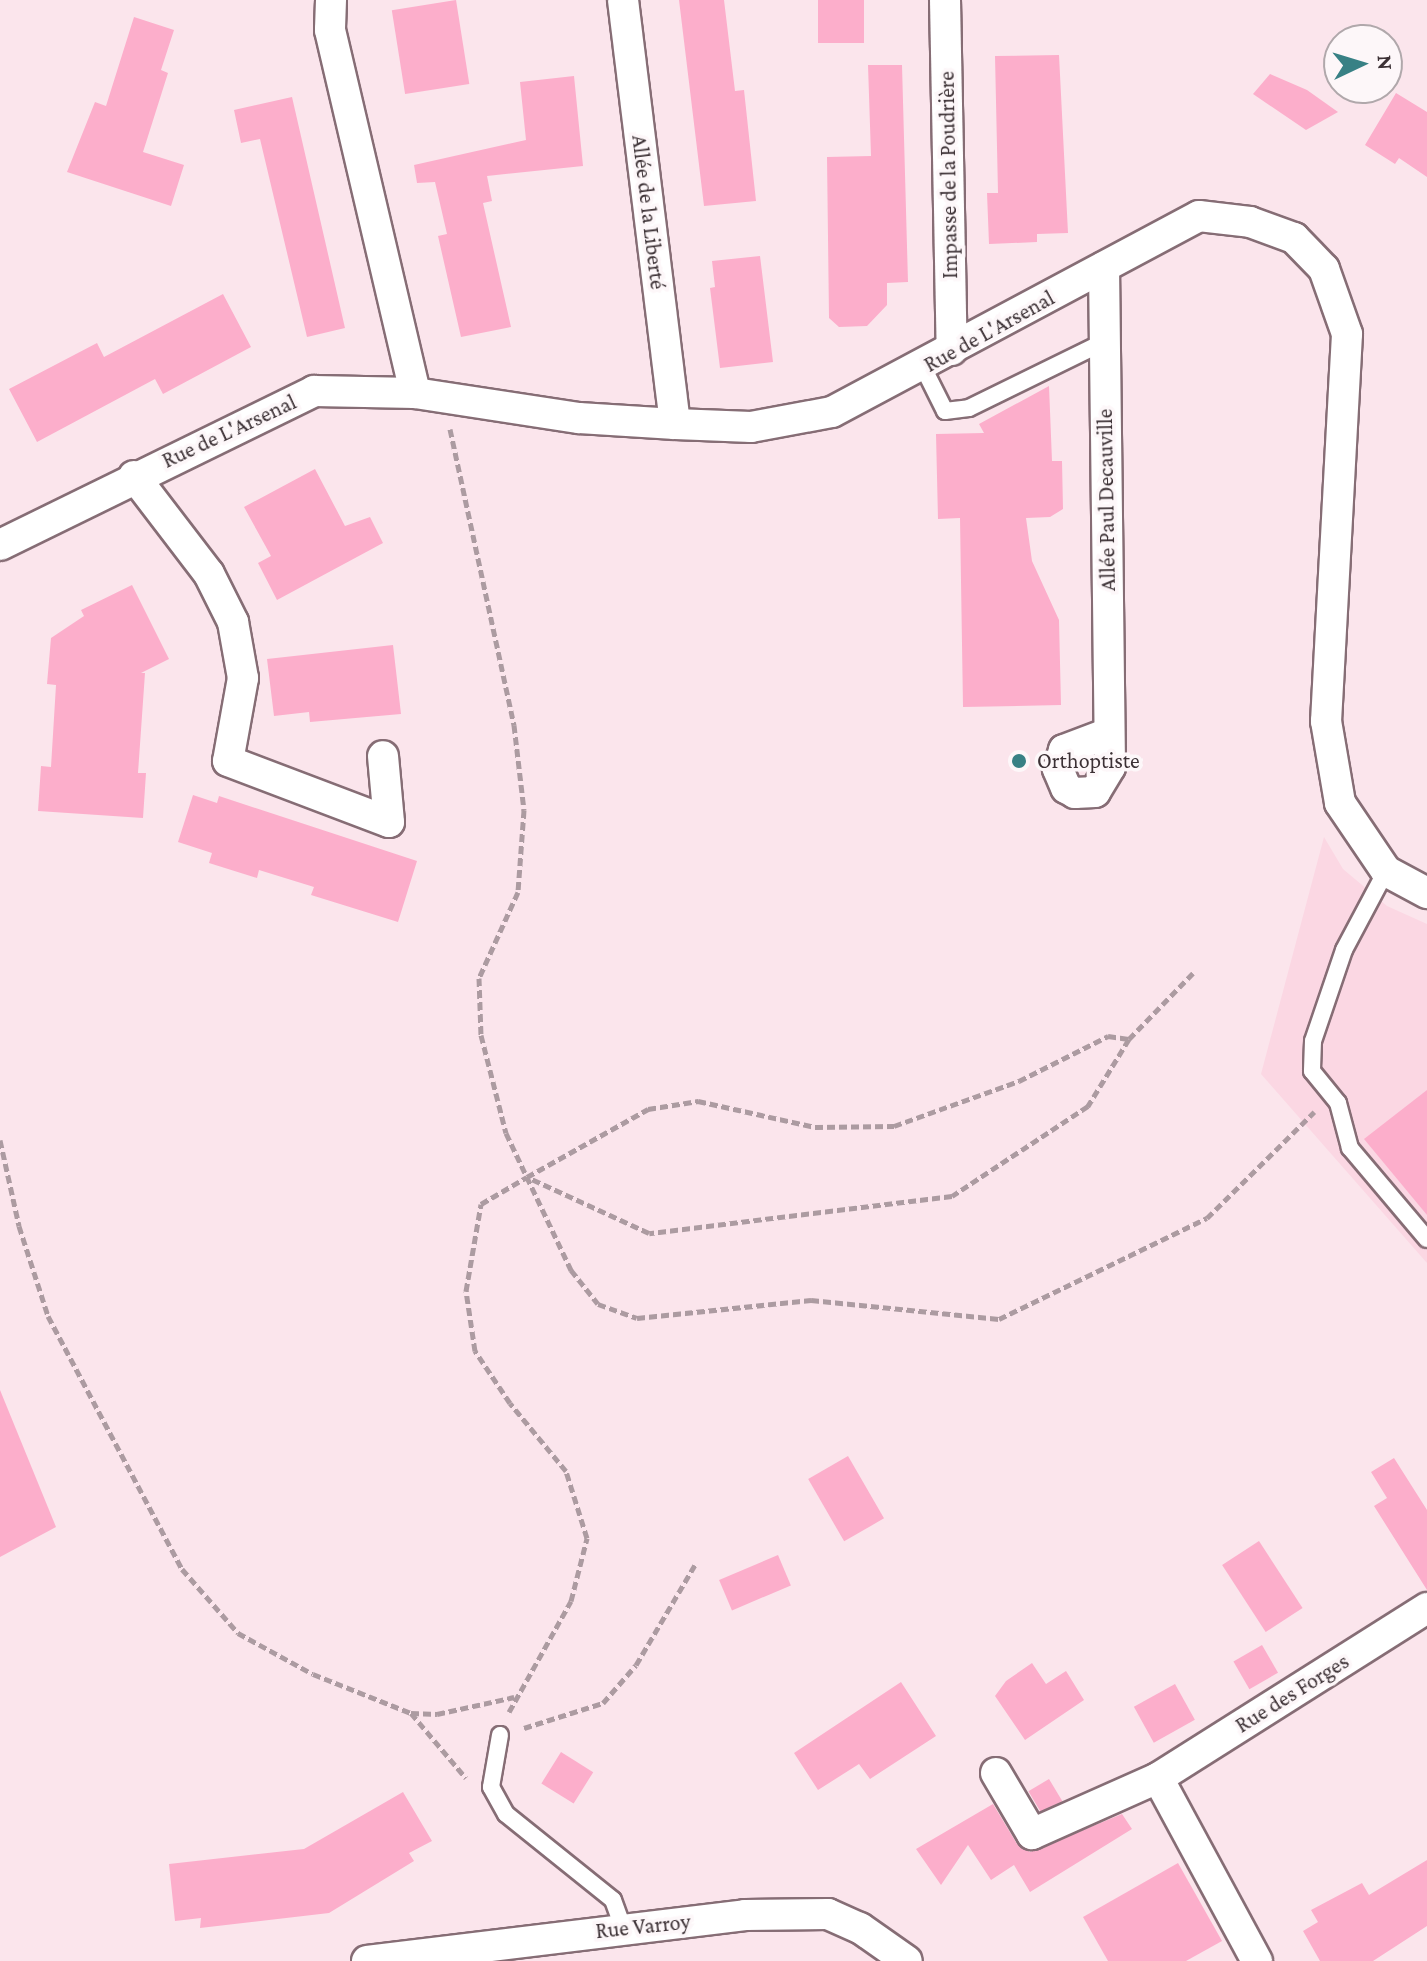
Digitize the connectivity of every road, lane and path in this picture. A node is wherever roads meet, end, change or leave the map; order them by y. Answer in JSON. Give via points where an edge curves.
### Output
{"nodes":[{"id":1,"x":331,"y":0,"type":"edge"},
{"id":2,"x":623,"y":0,"type":"edge"},
{"id":3,"x":945,"y":0,"type":"edge"},
{"id":4,"x":1104,"y":267,"type":"junction"},
{"id":5,"x":1104,"y":342,"type":"junction"},
{"id":6,"x":952,"y":350,"type":"junction"},
{"id":7,"x":923,"y":367,"type":"junction"},
{"id":8,"x":429,"y":395,"type":"junction"},
{"id":9,"x":675,"y":424,"type":"junction"},
{"id":10,"x":134,"y":476,"type":"junction"},
{"id":11,"x":0,"y":545,"type":"edge"},
{"id":12,"x":1109,"y":733,"type":"dead end"},
{"id":13,"x":383,"y":756,"type":"dead end"},
{"id":14,"x":1386,"y":871,"type":"junction"},
{"id":15,"x":1427,"y":893,"type":"edge"},
{"id":16,"x":1193,"y":973,"type":"dead end"},
{"id":17,"x":1129,"y":1039,"type":"junction"},
{"id":18,"x":1331,"y":1094,"type":"junction"},
{"id":19,"x":0,"y":1140,"type":"edge"},
{"id":20,"x":527,"y":1177,"type":"junction"},
{"id":21,"x":1427,"y":1239,"type":"edge"},
{"id":22,"x":695,"y":1565,"type":"dead end"},
{"id":23,"x":1427,"y":1608,"type":"edge"},
{"id":24,"x":515,"y":1696,"type":"junction"},
{"id":25,"x":411,"y":1713,"type":"junction"},
{"id":26,"x":500,"y":1735,"type":"junction"},
{"id":27,"x":996,"y":1773,"type":"dead end"},
{"id":28,"x":1158,"y":1778,"type":"junction"},
{"id":29,"x":506,"y":1814,"type":"junction"},
{"id":30,"x":623,"y":1928,"type":"junction"},
{"id":31,"x":367,"y":1961,"type":"edge"},
{"id":32,"x":907,"y":1961,"type":"edge"},
{"id":33,"x":1257,"y":1961,"type":"edge"}],
"edges":[{"from":1,"to":8,"type":"street","via":[[330,30]]},
{"from":2,"to":9,"type":"street","name":"Allée de la Liberté"},
{"from":3,"to":6,"type":"street","name":"Impasse de la Poudrière"},
{"from":4,"to":5,"type":"street","name":"Allée Paul Decauville"},
{"from":4,"to":6,"type":"street","name":"Rue de L'Arsenal"},
{"from":4,"to":14,"type":"street","name":"Rue de L'Arsenal","via":[[1199,216],[1250,222],[1294,238],[1324,269],[1347,334],[1326,721],[1340,803]]},
{"from":5,"to":7,"type":"lane","via":[[969,408],[945,411]]},
{"from":5,"to":12,"type":"street","name":"Allée Paul Decauville"},
{"from":6,"to":7,"type":"street","name":"Rue de L'Arsenal"},
{"from":7,"to":9,"type":"street","name":"Rue de L'Arsenal","via":[[832,412],[751,427]]},
{"from":8,"to":9,"type":"street","name":"Rue de L'Arsenal","via":[[579,418]]},
{"from":8,"to":10,"type":"street","name":"Rue de L'Arsenal","via":[[314,391]]},
{"from":8,"to":20,"type":"path","via":[[514,725],[524,810],[518,892],[479,978],[481,1035],[506,1133]]},
{"from":10,"to":11,"type":"street","name":"Rue de L'Arsenal"},
{"from":10,"to":13,"type":"street","via":[[209,574],[233,622],[243,678],[228,761],[389,822]]},
{"from":14,"to":15,"type":"street","name":"Rue de L'Arsenal"},
{"from":14,"to":18,"type":"lane","via":[[1344,950],[1313,1041],[1312,1071]]},
{"from":16,"to":17,"type":"path"},
{"from":17,"to":20,"type":"path","via":[[1108,1036],[1019,1081],[894,1126],[815,1127],[698,1101],[648,1109]]},
{"from":17,"to":20,"type":"path","via":[[1088,1106],[952,1196],[649,1233]]},
{"from":18,"to":20,"type":"path","via":[[1207,1218],[999,1319],[811,1300],[637,1318],[598,1304],[571,1270]]},
{"from":18,"to":21,"type":"lane","via":[[1350,1148]]},
{"from":19,"to":25,"type":"path","via":[[19,1226],[48,1316],[182,1569],[238,1633],[313,1674]]},
{"from":20,"to":24,"type":"path","via":[[481,1204],[466,1291],[475,1351],[566,1471],[587,1538],[571,1601]]},
{"from":22,"to":26,"type":"path","via":[[636,1665],[603,1703]]},
{"from":23,"to":28,"type":"street","name":"Rue des Forges"},
{"from":24,"to":25,"type":"path","via":[[437,1714]]},
{"from":24,"to":26,"type":"path"},
{"from":25,"to":29,"type":"path","via":[[486,1802]]},
{"from":26,"to":29,"type":"lane","via":[[491,1787]]},
{"from":27,"to":28,"type":"street","name":"Rue des Forges","via":[[1032,1834]]},
{"from":28,"to":33,"type":"street"},
{"from":29,"to":30,"type":"lane","via":[[613,1900]]},
{"from":30,"to":31,"type":"street","name":"Rue Varroy"},
{"from":30,"to":32,"type":"street","name":"Rue Varroy","via":[[745,1915],[828,1914],[860,1928]]}]}
